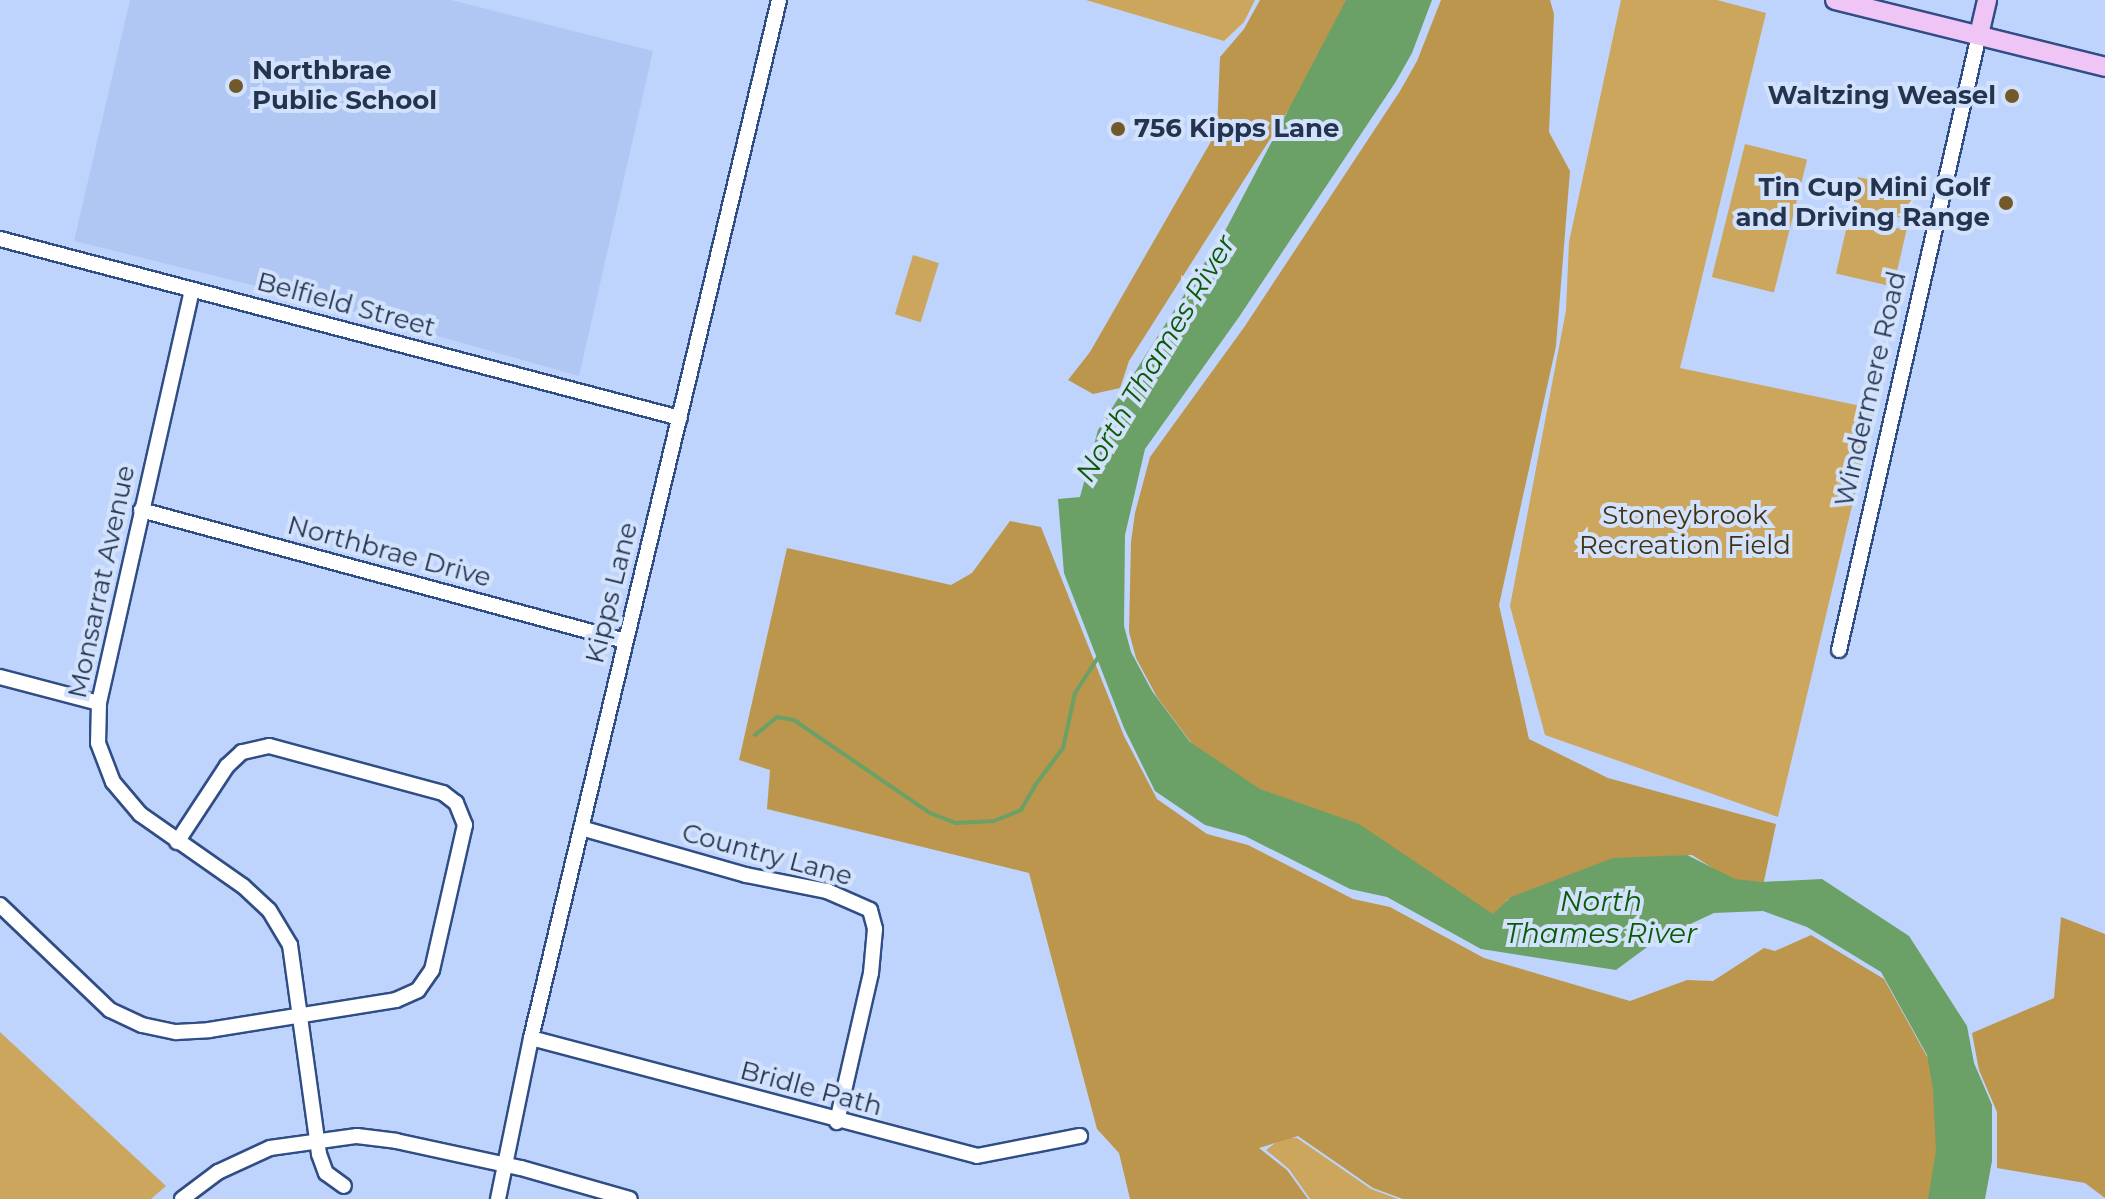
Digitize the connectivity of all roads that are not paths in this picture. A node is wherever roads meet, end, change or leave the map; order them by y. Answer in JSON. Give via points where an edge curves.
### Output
{"nodes":[{"id":1,"x":779,"y":0,"type":"edge"},
{"id":2,"x":1835,"y":0,"type":"edge"},
{"id":3,"x":1987,"y":0,"type":"edge"},
{"id":4,"x":1979,"y":35,"type":"junction"},
{"id":5,"x":2105,"y":67,"type":"edge"},
{"id":6,"x":0,"y":239,"type":"edge"},
{"id":7,"x":192,"y":290,"type":"junction"},
{"id":8,"x":680,"y":418,"type":"junction"},
{"id":9,"x":141,"y":510,"type":"junction"},
{"id":10,"x":625,"y":641,"type":"junction"},
{"id":11,"x":1839,"y":650,"type":"dead end"},
{"id":12,"x":0,"y":677,"type":"edge"},
{"id":13,"x":99,"y":703,"type":"junction"},
{"id":14,"x":581,"y":828,"type":"junction"},
{"id":15,"x":177,"y":842,"type":"junction"},
{"id":16,"x":0,"y":905,"type":"edge"},
{"id":17,"x":301,"y":1016,"type":"junction"},
{"id":18,"x":531,"y":1038,"type":"junction"},
{"id":19,"x":837,"y":1122,"type":"junction"},
{"id":20,"x":1080,"y":1136,"type":"dead end"},
{"id":21,"x":316,"y":1139,"type":"junction"},
{"id":22,"x":506,"y":1165,"type":"junction"},
{"id":23,"x":344,"y":1186,"type":"dead end"},
{"id":24,"x":182,"y":1199,"type":"edge"},
{"id":25,"x":498,"y":1199,"type":"edge"},
{"id":26,"x":630,"y":1199,"type":"edge"}],
"edges":[{"from":1,"to":8,"type":"street","name":"Kipps Lane"},
{"from":2,"to":4,"type":"main road"},
{"from":3,"to":4,"type":"main road","name":"Windermere Road"},
{"from":4,"to":5,"type":"main road"},
{"from":4,"to":11,"type":"street","name":"Windermere Road"},
{"from":6,"to":7,"type":"street","name":"Belfield Street"},
{"from":7,"to":8,"type":"street","name":"Belfield Street"},
{"from":7,"to":9,"type":"street","name":"Monsarrat Avenue"},
{"from":8,"to":10,"type":"street","name":"Kipps Lane"},
{"from":9,"to":10,"type":"street","name":"Northbrae Drive"},
{"from":9,"to":13,"type":"street","name":"Monsarrat Avenue"},
{"from":10,"to":14,"type":"street","name":"Kipps Lane"},
{"from":12,"to":13,"type":"street"},
{"from":13,"to":15,"type":"street","name":"Monsarrat Avenue","via":[[98,743],[113,782],[140,814]]},
{"from":14,"to":18,"type":"street","name":"Kipps Lane"},
{"from":14,"to":19,"type":"street","name":"Country Lane","via":[[746,875],[827,891],[870,910],[875,929],[871,973]]},
{"from":15,"to":17,"type":"street","name":"Monsarrat Avenue","via":[[269,910],[290,945]]},
{"from":15,"to":17,"type":"street","via":[[227,766],[242,752],[269,746],[443,793],[456,803],[465,825],[432,970],[418,990],[396,1000]]},
{"from":16,"to":17,"type":"street","via":[[110,1010],[142,1025],[198,1031]]},
{"from":17,"to":21,"type":"street","name":"Monsarrat Avenue"},
{"from":18,"to":19,"type":"street","name":"Bridle Path"},
{"from":18,"to":22,"type":"street","name":"Kipps Lane"},
{"from":19,"to":20,"type":"street","name":"Bridle Path","via":[[984,1157]]},
{"from":21,"to":22,"type":"street","via":[[357,1136],[396,1141]]},
{"from":21,"to":23,"type":"street","name":"Monsarrat Avenue","via":[[326,1173]]},
{"from":21,"to":24,"type":"street","via":[[257,1154],[218,1172]]},
{"from":22,"to":25,"type":"street","name":"Kipps Lane"},
{"from":22,"to":26,"type":"street"}]}
